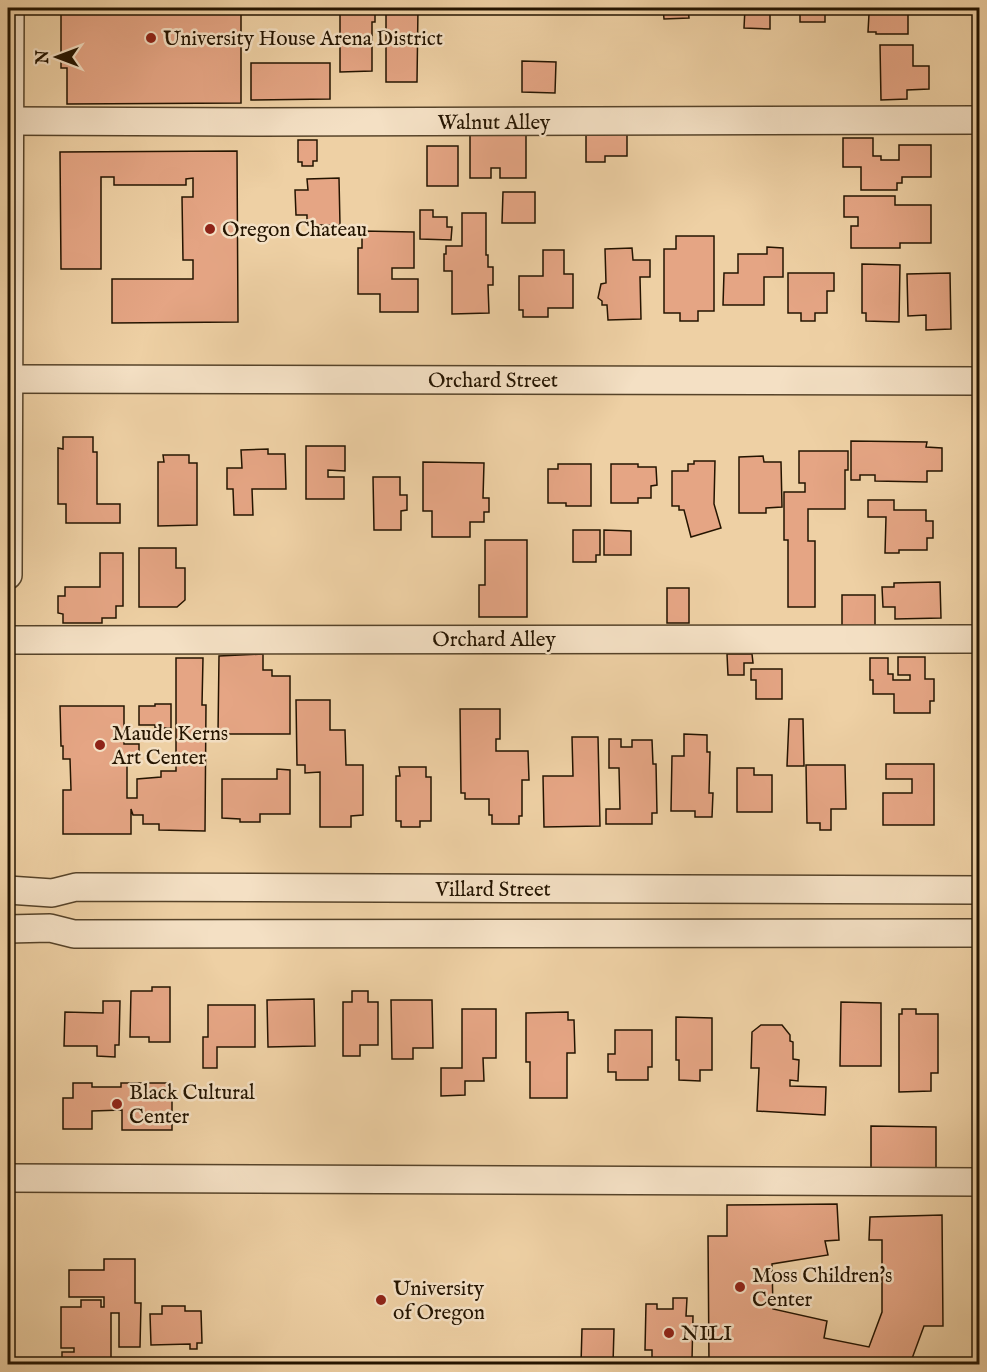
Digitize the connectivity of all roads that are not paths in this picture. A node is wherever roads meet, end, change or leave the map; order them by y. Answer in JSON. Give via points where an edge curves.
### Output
{"nodes":[{"id":1,"x":10,"y":8,"type":"edge"},
{"id":2,"x":980,"y":120,"type":"edge"},
{"id":3,"x":9,"y":121,"type":"junction"},
{"id":4,"x":8,"y":379,"type":"edge"},
{"id":5,"x":980,"y":381,"type":"edge"},
{"id":6,"x":8,"y":575,"type":"edge"},
{"id":7,"x":980,"y":639,"type":"edge"},
{"id":8,"x":8,"y":640,"type":"edge"},
{"id":9,"x":8,"y":890,"type":"edge"},
{"id":10,"x":980,"y":890,"type":"edge"},
{"id":11,"x":8,"y":929,"type":"edge"},
{"id":12,"x":980,"y":933,"type":"edge"},
{"id":13,"x":8,"y":1178,"type":"edge"},
{"id":14,"x":980,"y":1182,"type":"edge"}],
"edges":[{"from":1,"to":3,"type":"street"},
{"from":2,"to":3,"type":"street","name":"Walnut Alley"},
{"from":3,"to":4,"type":"street"},
{"from":4,"to":5,"type":"street","name":"Orchard Street"},
{"from":4,"to":6,"type":"street"},
{"from":7,"to":8,"type":"street","name":"Orchard Alley"},
{"from":9,"to":10,"type":"street","name":"Villard Street"},
{"from":11,"to":12,"type":"street","via":[[50,928],[74,934]]},
{"from":13,"to":14,"type":"street"}]}
